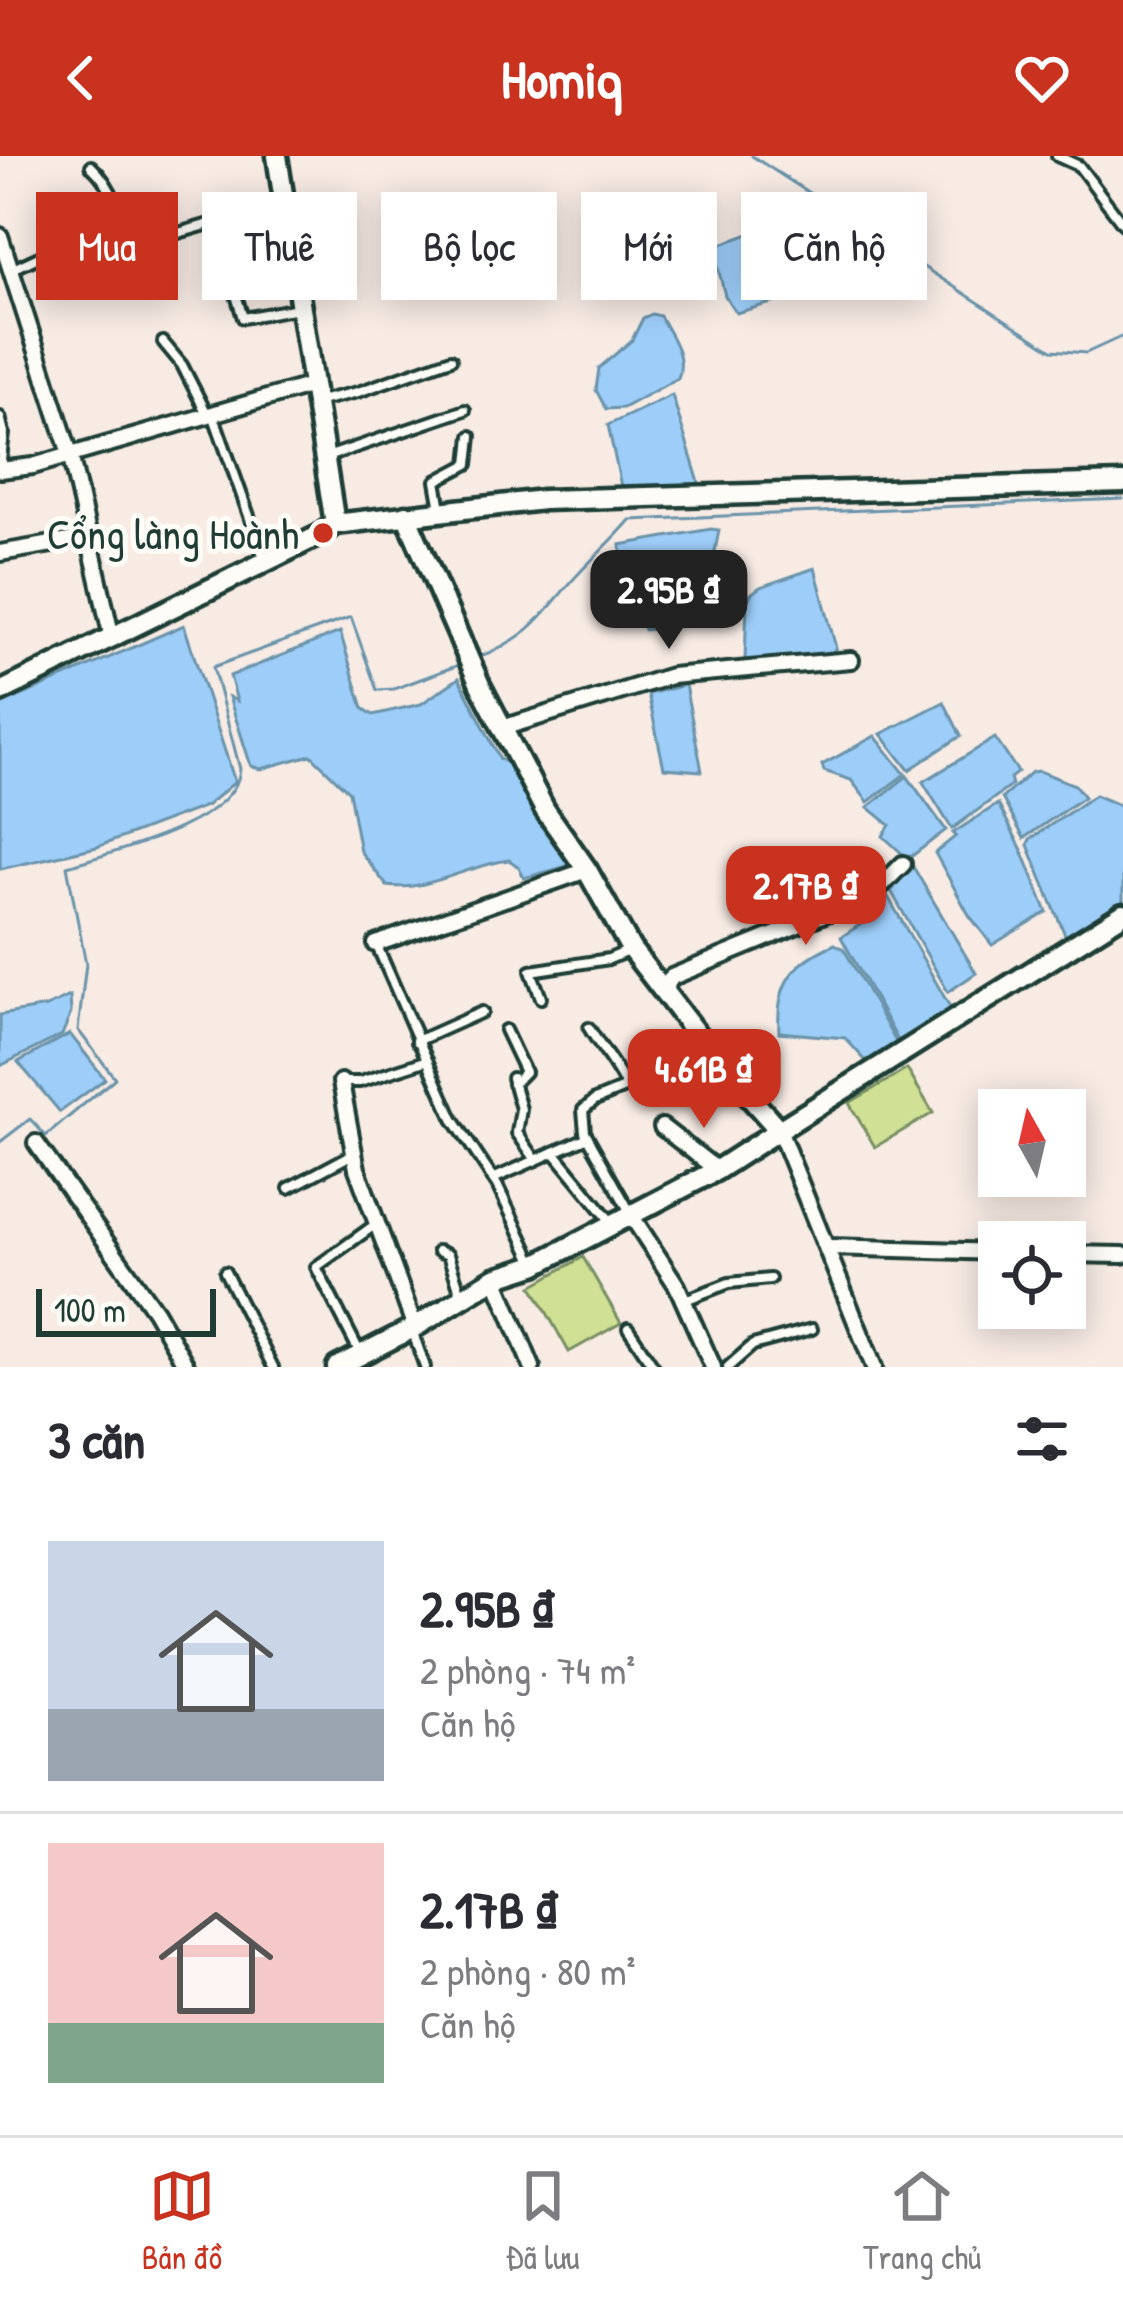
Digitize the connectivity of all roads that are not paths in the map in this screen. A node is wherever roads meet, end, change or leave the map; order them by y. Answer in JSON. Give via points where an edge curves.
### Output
{"nodes":[{"id":1,"x":277,"y":156,"type":"edge"},
{"id":2,"x":1057,"y":156,"type":"edge"},
{"id":3,"x":91,"y":166,"type":"dead end"},
{"id":4,"x":111,"y":192,"type":"edge"},
{"id":5,"x":282,"y":192,"type":"edge"},
{"id":6,"x":1123,"y":224,"type":"edge"},
{"id":7,"x":0,"y":236,"type":"edge"},
{"id":8,"x":36,"y":258,"type":"edge"},
{"id":9,"x":11,"y":270,"type":"junction"},
{"id":10,"x":238,"y":300,"type":"edge"},
{"id":11,"x":299,"y":300,"type":"edge"},
{"id":12,"x":300,"y":308,"type":"junction"},
{"id":13,"x":163,"y":342,"type":"dead end"},
{"id":14,"x":451,"y":359,"type":"dead end"},
{"id":15,"x":314,"y":394,"type":"junction"},
{"id":16,"x":464,"y":410,"type":"dead end"},
{"id":17,"x":210,"y":413,"type":"junction"},
{"id":18,"x":0,"y":417,"type":"edge"},
{"id":19,"x":471,"y":436,"type":"dead end"},
{"id":20,"x":70,"y":454,"type":"junction"},
{"id":21,"x":324,"y":458,"type":"junction"},
{"id":22,"x":0,"y":470,"type":"edge"},
{"id":23,"x":1123,"y":483,"type":"edge"},
{"id":24,"x":441,"y":510,"type":"junction"},
{"id":25,"x":406,"y":514,"type":"junction"},
{"id":26,"x":327,"y":530,"type":"junction"},
{"id":27,"x":87,"y":538,"type":"junction"},
{"id":28,"x":0,"y":553,"type":"edge"},
{"id":29,"x":265,"y":562,"type":"junction"},
{"id":30,"x":112,"y":638,"type":"junction"},
{"id":31,"x":851,"y":660,"type":"dead end"},
{"id":32,"x":0,"y":692,"type":"edge"},
{"id":33,"x":502,"y":728,"type":"junction"},
{"id":34,"x":903,"y":863,"type":"dead end"},
{"id":35,"x":587,"y":870,"type":"junction"},
{"id":36,"x":1123,"y":914,"type":"edge"},
{"id":37,"x":376,"y":944,"type":"joint"},
{"id":38,"x":632,"y":950,"type":"junction"},
{"id":39,"x":663,"y":991,"type":"junction"},
{"id":40,"x":541,"y":998,"type":"dead end"},
{"id":41,"x":482,"y":1012,"type":"dead end"},
{"id":42,"x":589,"y":1028,"type":"dead end"},
{"id":43,"x":505,"y":1030,"type":"dead end"},
{"id":44,"x":416,"y":1041,"type":"junction"},
{"id":45,"x":712,"y":1053,"type":"junction"},
{"id":46,"x":425,"y":1061,"type":"junction"},
{"id":47,"x":341,"y":1082,"type":"joint"},
{"id":48,"x":627,"y":1088,"type":"junction"},
{"id":49,"x":662,"y":1127,"type":"dead end"},
{"id":50,"x":779,"y":1130,"type":"junction"},
{"id":51,"x":588,"y":1137,"type":"junction"},
{"id":52,"x":37,"y":1143,"type":"dead end"},
{"id":53,"x":554,"y":1152,"type":"junction"},
{"id":54,"x":355,"y":1154,"type":"junction"},
{"id":55,"x":536,"y":1160,"type":"junction"},
{"id":56,"x":717,"y":1170,"type":"junction"},
{"id":57,"x":493,"y":1179,"type":"junction"},
{"id":58,"x":289,"y":1188,"type":"dead end"},
{"id":59,"x":622,"y":1219,"type":"junction"},
{"id":60,"x":377,"y":1223,"type":"junction"},
{"id":61,"x":828,"y":1246,"type":"junction"},
{"id":62,"x":438,"y":1251,"type":"dead end"},
{"id":63,"x":978,"y":1251,"type":"edge"},
{"id":64,"x":1086,"y":1255,"type":"edge"},
{"id":65,"x":1123,"y":1256,"type":"edge"},
{"id":66,"x":535,"y":1264,"type":"junction"},
{"id":67,"x":225,"y":1272,"type":"dead end"},
{"id":68,"x":495,"y":1278,"type":"junction"},
{"id":69,"x":770,"y":1279,"type":"dead end"},
{"id":70,"x":462,"y":1298,"type":"junction"},
{"id":71,"x":684,"y":1301,"type":"junction"},
{"id":72,"x":413,"y":1328,"type":"junction"},
{"id":73,"x":628,"y":1328,"type":"dead end"},
{"id":74,"x":812,"y":1329,"type":"dead end"},
{"id":75,"x":360,"y":1355,"type":"junction"},
{"id":76,"x":187,"y":1367,"type":"edge"},
{"id":77,"x":273,"y":1367,"type":"edge"},
{"id":78,"x":337,"y":1367,"type":"edge"},
{"id":79,"x":425,"y":1367,"type":"edge"},
{"id":80,"x":532,"y":1367,"type":"edge"},
{"id":81,"x":655,"y":1367,"type":"edge"},
{"id":82,"x":713,"y":1367,"type":"edge"},
{"id":83,"x":728,"y":1367,"type":"edge"},
{"id":84,"x":874,"y":1367,"type":"edge"}],
"edges":[{"from":1,"to":5,"type":"street"},
{"from":2,"to":6,"type":"lane","via":[[1079,166]]},
{"from":3,"to":4,"type":"lane"},
{"from":7,"to":9,"type":"street"},
{"from":8,"to":9,"type":"lane"},
{"from":9,"to":20,"type":"street"},
{"from":10,"to":12,"type":"lane","via":[[243,318]]},
{"from":11,"to":12,"type":"street"},
{"from":12,"to":15,"type":"street"},
{"from":13,"to":17,"type":"lane"},
{"from":14,"to":15,"type":"lane","via":[[358,392]]},
{"from":15,"to":17,"type":"street"},
{"from":15,"to":21,"type":"street"},
{"from":16,"to":21,"type":"lane"},
{"from":17,"to":20,"type":"street"},
{"from":17,"to":29,"type":"lane"},
{"from":18,"to":22,"type":"lane"},
{"from":19,"to":24,"type":"lane","via":[[468,464],[436,481]]},
{"from":20,"to":22,"type":"street"},
{"from":20,"to":27,"type":"street"},
{"from":21,"to":26,"type":"street"},
{"from":23,"to":24,"type":"street"},
{"from":24,"to":25,"type":"street"},
{"from":25,"to":26,"type":"street"},
{"from":25,"to":33,"type":"street"},
{"from":26,"to":29,"type":"street"},
{"from":27,"to":28,"type":"street"},
{"from":27,"to":30,"type":"street"},
{"from":29,"to":30,"type":"street"},
{"from":30,"to":32,"type":"street"},
{"from":31,"to":33,"type":"street","via":[[670,676]]},
{"from":33,"to":35,"type":"street"},
{"from":34,"to":39,"type":"street","via":[[873,894],[672,977]]},
{"from":35,"to":37,"type":"street"},
{"from":35,"to":38,"type":"street"},
{"from":36,"to":50,"type":"street"},
{"from":37,"to":44,"type":"lane"},
{"from":38,"to":39,"type":"street"},
{"from":38,"to":40,"type":"lane","via":[[531,971]]},
{"from":39,"to":45,"type":"street"},
{"from":41,"to":44,"type":"lane"},
{"from":42,"to":48,"type":"lane"},
{"from":43,"to":55,"type":"lane","via":[[525,1072],[512,1081],[521,1108],[517,1133]]},
{"from":44,"to":46,"type":"lane"},
{"from":45,"to":48,"type":"lane"},
{"from":45,"to":50,"type":"street"},
{"from":46,"to":47,"type":"lane"},
{"from":46,"to":57,"type":"lane"},
{"from":47,"to":54,"type":"street"},
{"from":48,"to":51,"type":"lane","via":[[587,1103]]},
{"from":49,"to":56,"type":"street"},
{"from":50,"to":56,"type":"street"},
{"from":50,"to":61,"type":"street"},
{"from":51,"to":53,"type":"lane"},
{"from":51,"to":59,"type":"lane"},
{"from":52,"to":76,"type":"street"},
{"from":53,"to":55,"type":"lane"},
{"from":53,"to":59,"type":"lane"},
{"from":54,"to":58,"type":"lane"},
{"from":54,"to":60,"type":"street"},
{"from":55,"to":57,"type":"lane"},
{"from":56,"to":59,"type":"street"},
{"from":57,"to":66,"type":"lane"},
{"from":59,"to":66,"type":"street"},
{"from":59,"to":71,"type":"street"},
{"from":60,"to":72,"type":"street"},
{"from":60,"to":75,"type":"lane","via":[[316,1267]]},
{"from":61,"to":63,"type":"street"},
{"from":61,"to":84,"type":"street"},
{"from":62,"to":70,"type":"lane","via":[[448,1255]]},
{"from":64,"to":65,"type":"street"},
{"from":66,"to":68,"type":"street"},
{"from":67,"to":77,"type":"lane"},
{"from":68,"to":70,"type":"street"},
{"from":68,"to":80,"type":"street"},
{"from":69,"to":71,"type":"lane","via":[[730,1283]]},
{"from":70,"to":72,"type":"street"},
{"from":71,"to":82,"type":"street"},
{"from":72,"to":75,"type":"street"},
{"from":72,"to":79,"type":"lane"},
{"from":73,"to":81,"type":"lane"},
{"from":74,"to":83,"type":"lane","via":[[753,1345]]},
{"from":75,"to":78,"type":"street"}]}
